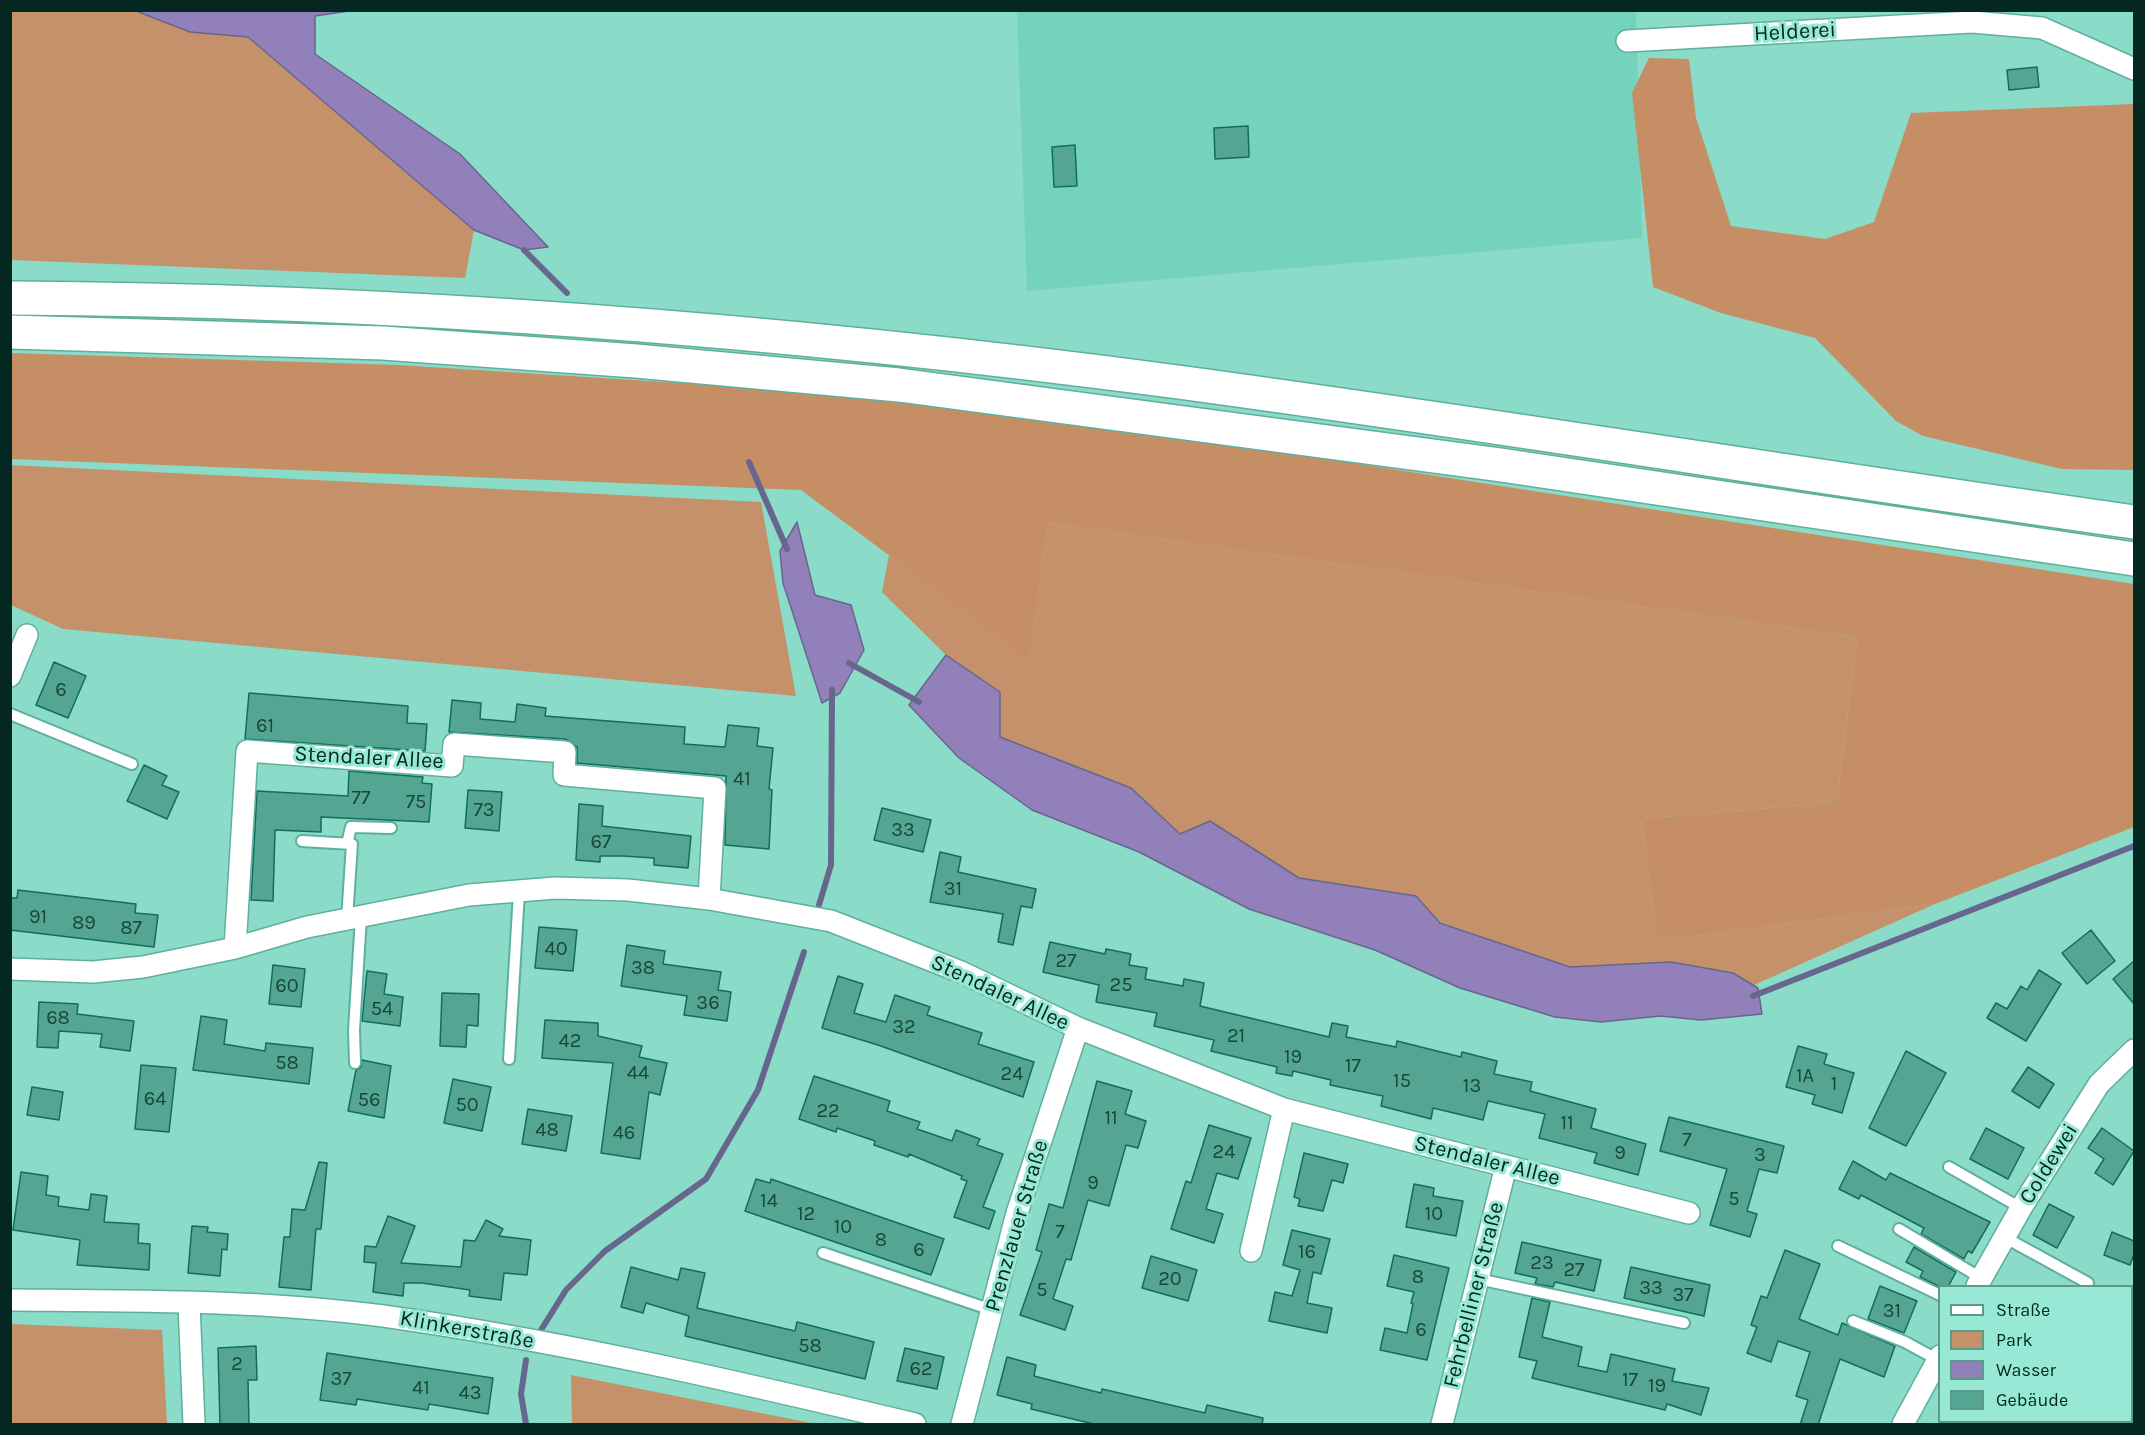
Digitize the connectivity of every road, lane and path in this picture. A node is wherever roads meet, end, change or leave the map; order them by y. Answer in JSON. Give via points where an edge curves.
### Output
{"nodes":[{"id":1,"x":1627,"y":41,"type":"dead end"},
{"id":2,"x":2134,"y":69,"type":"edge"},
{"id":3,"x":10,"y":298,"type":"edge"},
{"id":4,"x":10,"y":332,"type":"edge"},
{"id":5,"x":2134,"y":501,"type":"edge"},
{"id":6,"x":2055,"y":511,"type":"junction"},
{"id":7,"x":2134,"y":522,"type":"edge"},
{"id":8,"x":2134,"y":559,"type":"edge"},
{"id":9,"x":27,"y":635,"type":"dead end"},
{"id":10,"x":10,"y":676,"type":"edge"},
{"id":11,"x":10,"y":714,"type":"edge"},
{"id":12,"x":132,"y":764,"type":"dead end"},
{"id":13,"x":391,"y":828,"type":"dead end"},
{"id":14,"x":302,"y":841,"type":"dead end"},
{"id":15,"x":347,"y":843,"type":"junction"},
{"id":16,"x":519,"y":892,"type":"junction"},
{"id":17,"x":710,"y":898,"type":"junction"},
{"id":18,"x":354,"y":918,"type":"junction"},
{"id":19,"x":235,"y":948,"type":"junction"},
{"id":20,"x":10,"y":969,"type":"edge"},
{"id":21,"x":1078,"y":1029,"type":"junction"},
{"id":22,"x":2134,"y":1050,"type":"edge"},
{"id":23,"x":509,"y":1059,"type":"dead end"},
{"id":24,"x":355,"y":1063,"type":"dead end"},
{"id":25,"x":1284,"y":1109,"type":"junction"},
{"id":26,"x":1506,"y":1166,"type":"junction"},
{"id":27,"x":1950,"y":1167,"type":"dead end"},
{"id":28,"x":2021,"y":1208,"type":"junction"},
{"id":29,"x":1689,"y":1214,"type":"dead end"},
{"id":30,"x":1899,"y":1229,"type":"dead end"},
{"id":31,"x":2004,"y":1237,"type":"junction"},
{"id":32,"x":1838,"y":1246,"type":"dead end"},
{"id":33,"x":1251,"y":1251,"type":"dead end"},
{"id":34,"x":823,"y":1253,"type":"dead end"},
{"id":35,"x":1478,"y":1279,"type":"junction"},
{"id":36,"x":1979,"y":1282,"type":"edge"},
{"id":37,"x":2088,"y":1283,"type":"dead end"},
{"id":38,"x":1938,"y":1294,"type":"edge"},
{"id":39,"x":10,"y":1300,"type":"edge"},
{"id":40,"x":189,"y":1304,"type":"junction"},
{"id":41,"x":992,"y":1310,"type":"junction"},
{"id":42,"x":1853,"y":1321,"type":"dead end"},
{"id":43,"x":1684,"y":1323,"type":"dead end"},
{"id":44,"x":1938,"y":1358,"type":"edge"},
{"id":45,"x":1938,"y":1360,"type":"edge"},
{"id":46,"x":194,"y":1425,"type":"edge"},
{"id":47,"x":915,"y":1425,"type":"edge"},
{"id":48,"x":962,"y":1425,"type":"edge"},
{"id":49,"x":1442,"y":1425,"type":"edge"},
{"id":50,"x":1904,"y":1425,"type":"edge"}],
"edges":[{"from":1,"to":2,"type":"street","name":"Helderei","via":[[1972,22],[2042,28]]},
{"from":3,"to":6,"type":"highway","via":[[383,309],[898,350],[1173,381]]},
{"from":4,"to":8,"type":"highway","via":[[383,343],[899,385],[1501,465]]},
{"from":5,"to":6,"type":"highway","via":[[2094,498]]},
{"from":6,"to":7,"type":"highway"},
{"from":9,"to":10,"type":"street"},
{"from":11,"to":12,"type":"lane"},
{"from":13,"to":15,"type":"lane","via":[[351,827]]},
{"from":14,"to":15,"type":"lane"},
{"from":15,"to":18,"type":"lane","via":[[352,844]]},
{"from":16,"to":17,"type":"street","name":"Stendaler Allee","via":[[555,888],[628,890]]},
{"from":16,"to":18,"type":"street","name":"Stendaler Allee","via":[[469,895]]},
{"from":16,"to":23,"type":"lane"},
{"from":17,"to":19,"type":"street","name":"Stendaler Allee","via":[[715,788],[564,775],[566,752],[511,747],[454,744],[452,766],[247,751]]},
{"from":17,"to":21,"type":"street","name":"Stendaler Allee","via":[[831,921],[961,972]]},
{"from":18,"to":19,"type":"street","name":"Stendaler Allee"},
{"from":18,"to":24,"type":"lane"},
{"from":19,"to":20,"type":"street","name":"Stendaler Allee","via":[[143,967],[93,972]]},
{"from":21,"to":25,"type":"street","name":"Stendaler Allee"},
{"from":21,"to":41,"type":"street","name":"Prenzlauer Straße","via":[[1017,1213]]},
{"from":22,"to":28,"type":"street","name":"Coldewei","via":[[2099,1084]]},
{"from":25,"to":26,"type":"street","name":"Stendaler Allee"},
{"from":25,"to":33,"type":"street"},
{"from":26,"to":29,"type":"street","name":"Stendaler Allee"},
{"from":26,"to":35,"type":"street","name":"Fehrbelliner Straße"},
{"from":27,"to":28,"type":"lane"},
{"from":28,"to":31,"type":"street","name":"Coldewei"},
{"from":30,"to":36,"type":"lane"},
{"from":31,"to":36,"type":"street","name":"Coldewei"},
{"from":31,"to":37,"type":"lane"},
{"from":32,"to":38,"type":"lane"},
{"from":34,"to":41,"type":"lane"},
{"from":35,"to":43,"type":"lane"},
{"from":35,"to":49,"type":"street","name":"Fehrbelliner Straße"},
{"from":39,"to":40,"type":"street","name":"Klinkerstraße"},
{"from":40,"to":46,"type":"street"},
{"from":40,"to":47,"type":"street","name":"Klinkerstraße","via":[[382,1316],[682,1370]]},
{"from":41,"to":48,"type":"street","name":"Prenzlauer Straße"},
{"from":42,"to":44,"type":"lane"},
{"from":45,"to":50,"type":"street"}]}
